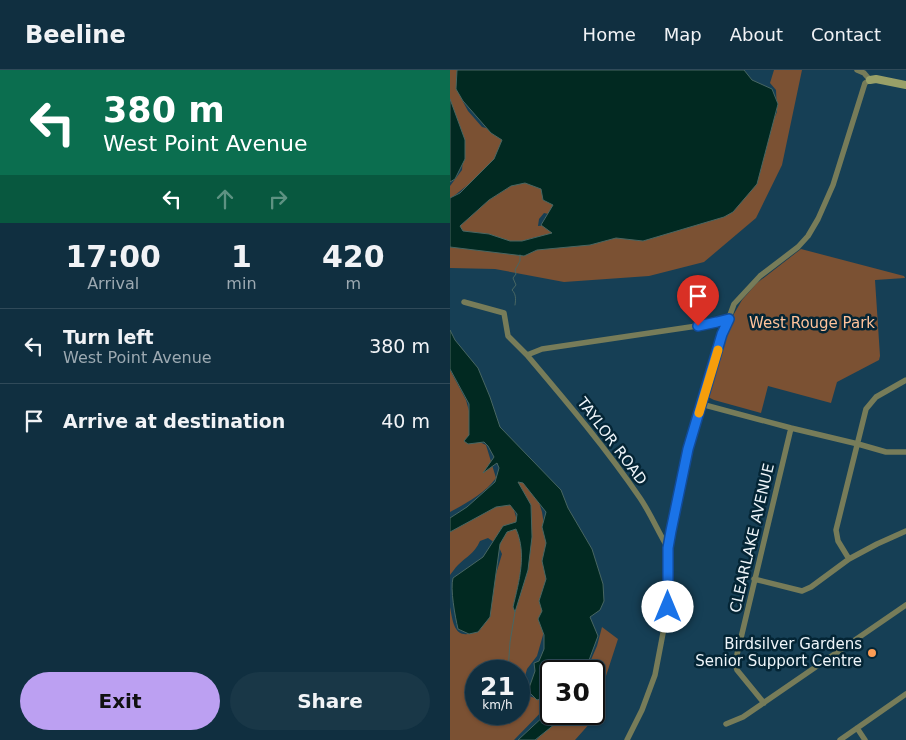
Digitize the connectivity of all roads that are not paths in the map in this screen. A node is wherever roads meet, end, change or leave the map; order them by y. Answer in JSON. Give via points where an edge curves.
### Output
{"nodes":[{"id":1,"x":857,"y":70,"type":"edge"},
{"id":2,"x":870,"y":80,"type":"junction"},
{"id":3,"x":906,"y":85,"type":"edge"},
{"id":4,"x":464,"y":302,"type":"dead end"},
{"id":5,"x":729,"y":319,"type":"junction"},
{"id":6,"x":527,"y":355,"type":"junction"},
{"id":7,"x":906,"y":380,"type":"edge"},
{"id":8,"x":702,"y":404,"type":"junction"},
{"id":9,"x":791,"y":428,"type":"junction"},
{"id":10,"x":858,"y":444,"type":"junction"},
{"id":11,"x":906,"y":452,"type":"edge"},
{"id":12,"x":906,"y":531,"type":"edge"},
{"id":13,"x":668,"y":548,"type":"junction"},
{"id":14,"x":850,"y":559,"type":"junction"},
{"id":15,"x":754,"y":579,"type":"junction"},
{"id":16,"x":906,"y":605,"type":"edge"},
{"id":17,"x":906,"y":694,"type":"edge"},
{"id":18,"x":764,"y":702,"type":"junction"},
{"id":19,"x":726,"y":724,"type":"dead end"},
{"id":20,"x":857,"y":728,"type":"junction"},
{"id":21,"x":627,"y":740,"type":"edge"},
{"id":22,"x":840,"y":740,"type":"edge"},
{"id":23,"x":865,"y":740,"type":"edge"}],
"edges":[{"from":1,"to":2,"type":"street","via":[[864,72]]},
{"from":2,"to":3,"type":"street"},
{"from":2,"to":5,"type":"street","via":[[865,83],[833,185],[808,236],[760,276],[734,304]]},
{"from":4,"to":6,"type":"street","name":"TAYLOR ROAD","via":[[504,313],[508,336]]},
{"from":5,"to":6,"type":"street"},
{"from":5,"to":8,"type":"street"},
{"from":6,"to":13,"type":"street","name":"TAYLOR ROAD","via":[[617,466]]},
{"from":7,"to":10,"type":"street","via":[[876,397],[866,409]]},
{"from":8,"to":9,"type":"street"},
{"from":8,"to":13,"type":"street","via":[[688,449]]},
{"from":9,"to":10,"type":"street"},
{"from":9,"to":15,"type":"street","name":"CLEARLAKE AVENUE"},
{"from":10,"to":11,"type":"street","via":[[886,452]]},
{"from":10,"to":14,"type":"street","via":[[836,530],[838,541]]},
{"from":12,"to":14,"type":"street"},
{"from":13,"to":21,"type":"street","via":[[668,607],[655,675]]},
{"from":14,"to":15,"type":"street","via":[[802,591]]},
{"from":15,"to":18,"type":"street","name":"CLEARLAKE AVENUE","via":[[735,663],[737,670]]},
{"from":16,"to":18,"type":"street"},
{"from":17,"to":20,"type":"street"},
{"from":18,"to":19,"type":"street"},
{"from":20,"to":22,"type":"street"},
{"from":20,"to":23,"type":"street"}]}
